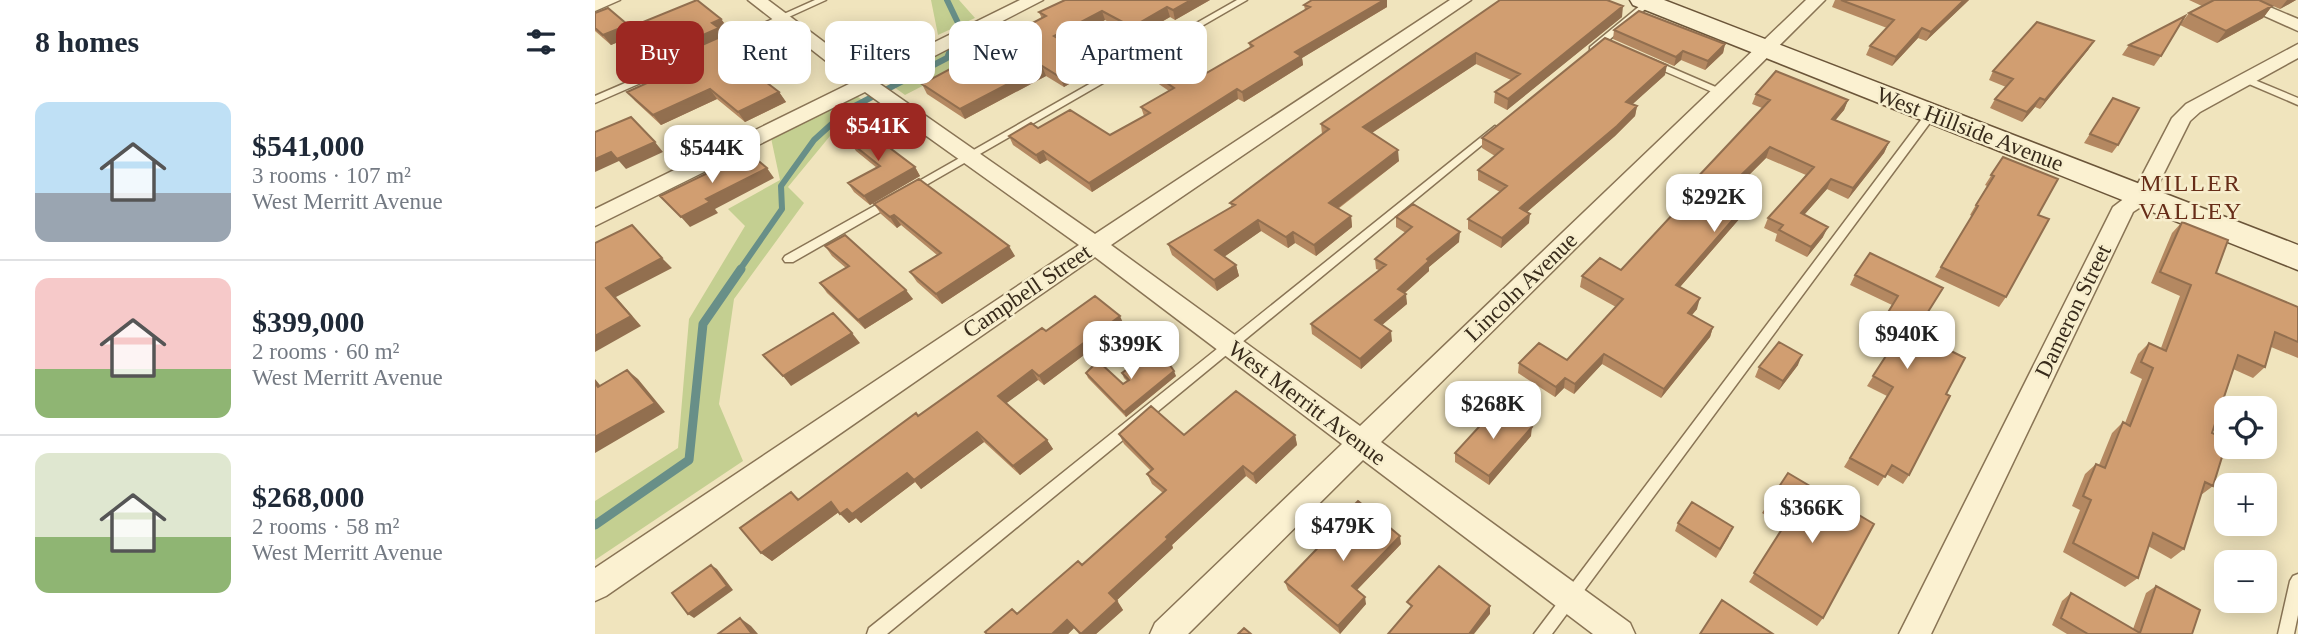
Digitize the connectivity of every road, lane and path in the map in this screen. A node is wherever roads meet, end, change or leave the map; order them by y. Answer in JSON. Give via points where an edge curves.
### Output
{"nodes":[{"id":1,"x":611,"y":0,"type":"edge"},
{"id":2,"x":757,"y":0,"type":"edge"},
{"id":3,"x":822,"y":0,"type":"edge"},
{"id":4,"x":1034,"y":0,"type":"edge"},
{"id":5,"x":1243,"y":0,"type":"edge"},
{"id":6,"x":1462,"y":0,"type":"edge"},
{"id":7,"x":1816,"y":0,"type":"edge"},
{"id":8,"x":2238,"y":0,"type":"edge"},
{"id":9,"x":1648,"y":1,"type":"edge"},
{"id":10,"x":595,"y":6,"type":"edge"},
{"id":11,"x":781,"y":18,"type":"junction"},
{"id":12,"x":2298,"y":26,"type":"edge"},
{"id":13,"x":1766,"y":50,"type":"junction"},
{"id":14,"x":2298,"y":50,"type":"edge"},
{"id":15,"x":1638,"y":56,"type":"edge"},
{"id":16,"x":1581,"y":58,"type":"edge"},
{"id":17,"x":2245,"y":79,"type":"junction"},
{"id":18,"x":874,"y":89,"type":"junction"},
{"id":19,"x":1722,"y":93,"type":"junction"},
{"id":20,"x":595,"y":100,"type":"edge"},
{"id":21,"x":2298,"y":102,"type":"edge"},
{"id":22,"x":1931,"y":114,"type":"junction"},
{"id":23,"x":1507,"y":119,"type":"edge"},
{"id":24,"x":968,"y":155,"type":"junction"},
{"id":25,"x":2142,"y":196,"type":"junction"},
{"id":26,"x":595,"y":218,"type":"edge"},
{"id":27,"x":1095,"y":245,"type":"junction"},
{"id":28,"x":2298,"y":258,"type":"edge"},
{"id":29,"x":789,"y":259,"type":"dead end"},
{"id":30,"x":1231,"y":346,"type":"junction"},
{"id":31,"x":1360,"y":443,"type":"junction"},
{"id":32,"x":2298,"y":581,"type":"edge"},
{"id":33,"x":595,"y":586,"type":"edge"},
{"id":34,"x":1570,"y":598,"type":"junction"},
{"id":35,"x":875,"y":634,"type":"edge"},
{"id":36,"x":1166,"y":634,"type":"edge"},
{"id":37,"x":1542,"y":634,"type":"edge"},
{"id":38,"x":1619,"y":634,"type":"edge"},
{"id":39,"x":1915,"y":634,"type":"edge"},
{"id":40,"x":2286,"y":634,"type":"edge"}],
"edges":[{"from":1,"to":10,"type":"street"},
{"from":2,"to":11,"type":"street","name":"West Merritt Avenue"},
{"from":3,"to":11,"type":"lane"},
{"from":4,"to":18,"type":"street"},
{"from":5,"to":24,"type":"lane"},
{"from":6,"to":27,"type":"street","name":"Campbell Street"},
{"from":7,"to":13,"type":"street","name":"Lincoln Avenue"},
{"from":8,"to":12,"type":"street"},
{"from":9,"to":13,"type":"street","name":"West Hillside Avenue"},
{"from":9,"to":16,"type":"lane","via":[[1608,43]]},
{"from":11,"to":18,"type":"street","name":"West Merritt Avenue"},
{"from":11,"to":20,"type":"lane"},
{"from":13,"to":19,"type":"street","name":"Lincoln Avenue"},
{"from":13,"to":22,"type":"street","name":"West Hillside Avenue"},
{"from":14,"to":17,"type":"street","name":"Dameron Street"},
{"from":15,"to":19,"type":"lane"},
{"from":17,"to":21,"type":"lane"},
{"from":17,"to":25,"type":"street","name":"Dameron Street","via":[[2182,118]]},
{"from":18,"to":24,"type":"street","name":"West Merritt Avenue"},
{"from":18,"to":26,"type":"street"},
{"from":19,"to":31,"type":"street","name":"Lincoln Avenue"},
{"from":22,"to":25,"type":"street","name":"West Hillside Avenue"},
{"from":22,"to":34,"type":"lane"},
{"from":23,"to":30,"type":"lane"},
{"from":24,"to":27,"type":"street","name":"West Merritt Avenue"},
{"from":24,"to":29,"type":"lane"},
{"from":25,"to":28,"type":"street","name":"West Hillside Avenue"},
{"from":25,"to":39,"type":"street","name":"Dameron Street","via":[[2124,207]]},
{"from":27,"to":30,"type":"street","name":"West Merritt Avenue"},
{"from":27,"to":33,"type":"street","name":"Campbell Street"},
{"from":30,"to":31,"type":"street","name":"West Merritt Avenue"},
{"from":30,"to":35,"type":"lane"},
{"from":31,"to":34,"type":"street","name":"West Merritt Avenue"},
{"from":31,"to":36,"type":"street","name":"Lincoln Avenue"},
{"from":32,"to":40,"type":"lane"},
{"from":34,"to":37,"type":"lane"},
{"from":34,"to":38,"type":"street","name":"West Merritt Avenue"}]}
